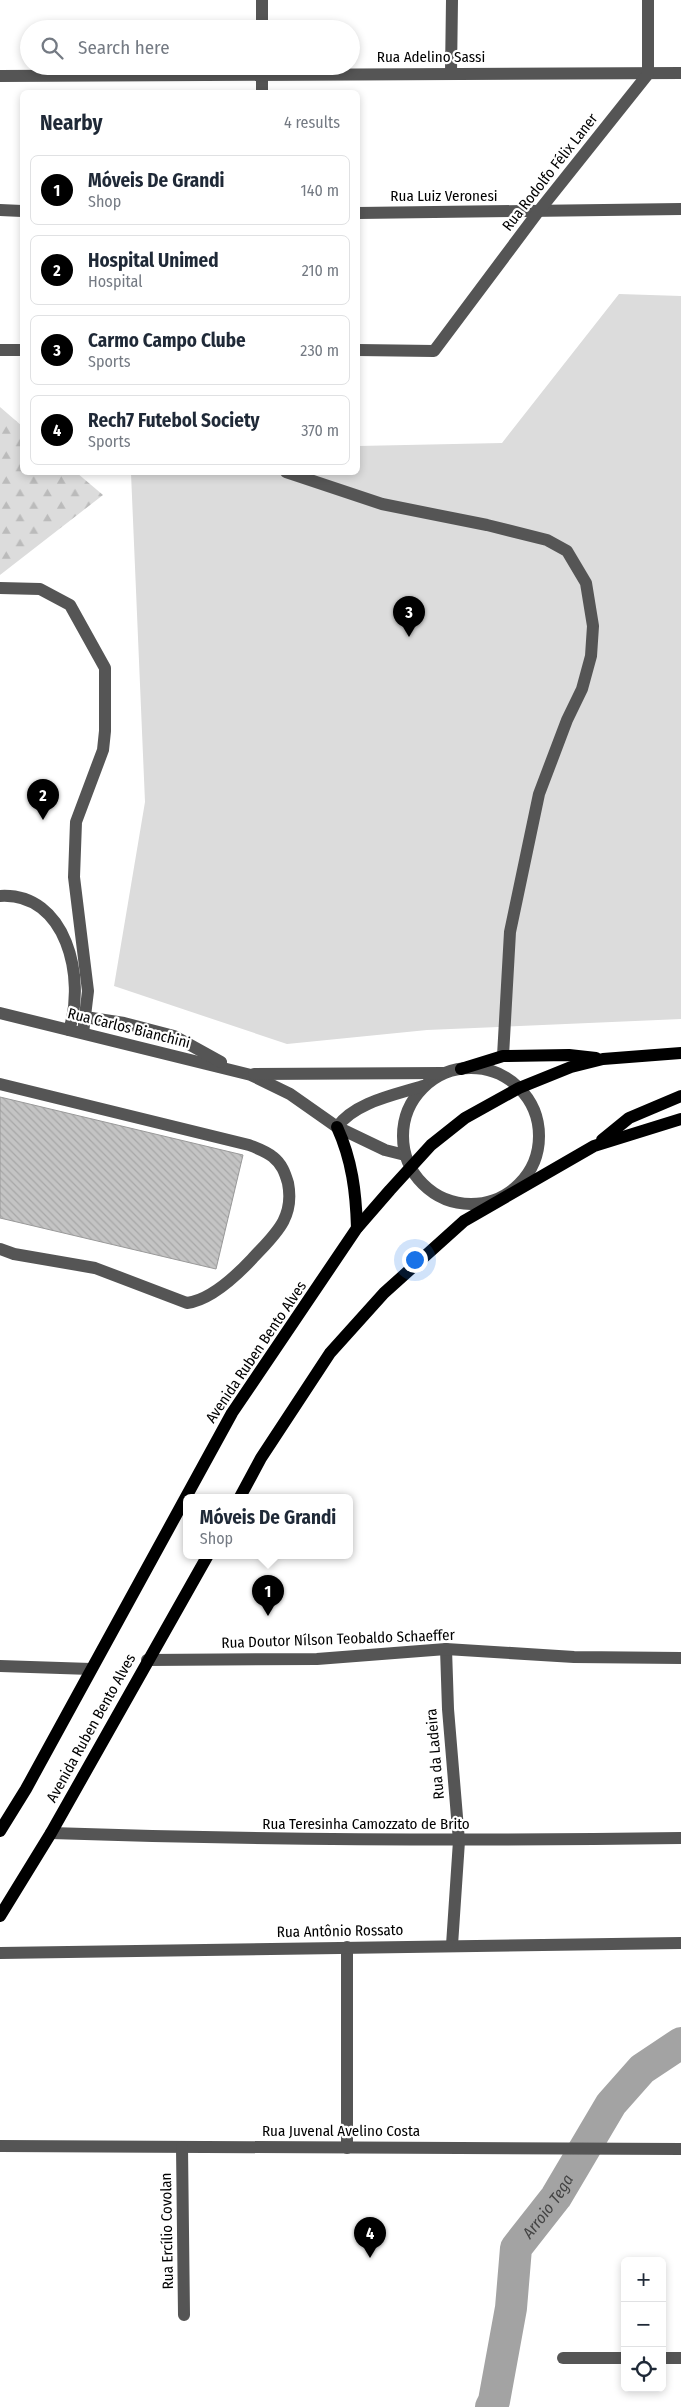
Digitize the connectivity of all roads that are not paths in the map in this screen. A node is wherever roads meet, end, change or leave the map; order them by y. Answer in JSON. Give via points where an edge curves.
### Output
{"nodes":[{"id":1,"x":262,"y":0,"type":"edge"},
{"id":2,"x":452,"y":0,"type":"edge"},
{"id":3,"x":648,"y":0,"type":"edge"},
{"id":4,"x":262,"y":20,"type":"edge"},
{"id":5,"x":360,"y":72,"type":"edge"},
{"id":6,"x":452,"y":73,"type":"junction"},
{"id":7,"x":681,"y":73,"type":"edge"},
{"id":8,"x":648,"y":74,"type":"junction"},
{"id":9,"x":44,"y":75,"type":"edge"},
{"id":10,"x":262,"y":75,"type":"edge"},
{"id":11,"x":0,"y":76,"type":"edge"},
{"id":12,"x":262,"y":90,"type":"edge"},
{"id":13,"x":681,"y":209,"type":"edge"},
{"id":14,"x":0,"y":210,"type":"edge"},
{"id":15,"x":20,"y":211,"type":"edge"},
{"id":16,"x":538,"y":212,"type":"junction"},
{"id":17,"x":360,"y":213,"type":"edge"},
{"id":18,"x":0,"y":350,"type":"edge"},
{"id":19,"x":20,"y":350,"type":"edge"},
{"id":20,"x":360,"y":350,"type":"edge"},
{"id":21,"x":295,"y":475,"type":"edge"},
{"id":22,"x":0,"y":588,"type":"edge"},
{"id":23,"x":0,"y":896,"type":"edge"},
{"id":24,"x":84,"y":956,"type":"junction"},
{"id":25,"x":71,"y":959,"type":"junction"},
{"id":26,"x":0,"y":1013,"type":"edge"},
{"id":27,"x":86,"y":1017,"type":"junction"},
{"id":28,"x":69,"y":1030,"type":"junction"},
{"id":29,"x":82,"y":1033,"type":"junction"},
{"id":30,"x":681,"y":1054,"type":"edge"},
{"id":31,"x":503,"y":1056,"type":"junction"},
{"id":32,"x":603,"y":1059,"type":"junction"},
{"id":33,"x":461,"y":1069,"type":"junction"},
{"id":34,"x":238,"y":1071,"type":"junction"},
{"id":35,"x":443,"y":1073,"type":"junction"},
{"id":36,"x":251,"y":1074,"type":"junction"},
{"id":37,"x":0,"y":1084,"type":"edge"},
{"id":38,"x":426,"y":1085,"type":"junction"},
{"id":39,"x":519,"y":1088,"type":"junction"},
{"id":40,"x":681,"y":1096,"type":"edge"},
{"id":41,"x":681,"y":1119,"type":"edge"},
{"id":42,"x":337,"y":1126,"type":"junction"},
{"id":43,"x":594,"y":1146,"type":"junction"},
{"id":44,"x":405,"y":1155,"type":"junction"},
{"id":45,"x":410,"y":1168,"type":"junction"},
{"id":46,"x":512,"y":1192,"type":"junction"},
{"id":47,"x":357,"y":1228,"type":"junction"},
{"id":48,"x":0,"y":1249,"type":"edge"},
{"id":49,"x":187,"y":1494,"type":"edge"},
{"id":50,"x":242,"y":1494,"type":"edge"},
{"id":51,"x":183,"y":1502,"type":"edge"},
{"id":52,"x":206,"y":1559,"type":"edge"},
{"id":53,"x":446,"y":1649,"type":"junction"},
{"id":54,"x":681,"y":1658,"type":"edge"},
{"id":55,"x":147,"y":1660,"type":"junction"},
{"id":56,"x":0,"y":1666,"type":"edge"},
{"id":57,"x":91,"y":1669,"type":"junction"},
{"id":58,"x":0,"y":1832,"type":"edge"},
{"id":59,"x":51,"y":1833,"type":"junction"},
{"id":60,"x":681,"y":1838,"type":"edge"},
{"id":61,"x":459,"y":1841,"type":"junction"},
{"id":62,"x":0,"y":1916,"type":"edge"},
{"id":63,"x":681,"y":1943,"type":"edge"},
{"id":64,"x":452,"y":1945,"type":"junction"},
{"id":65,"x":347,"y":1947,"type":"junction"},
{"id":66,"x":0,"y":1953,"type":"edge"},
{"id":67,"x":0,"y":2146,"type":"edge"},
{"id":68,"x":182,"y":2147,"type":"junction"},
{"id":69,"x":348,"y":2148,"type":"junction"},
{"id":70,"x":681,"y":2149,"type":"edge"},
{"id":71,"x":184,"y":2315,"type":"dead end"},
{"id":72,"x":563,"y":2358,"type":"dead end"},
{"id":73,"x":621,"y":2358,"type":"edge"},
{"id":74,"x":666,"y":2358,"type":"edge"},
{"id":75,"x":681,"y":2358,"type":"edge"}],
"edges":[{"from":1,"to":4,"type":"street"},
{"from":2,"to":6,"type":"street"},
{"from":3,"to":8,"type":"street"},
{"from":5,"to":6,"type":"street","name":"Rua Adelino Sassi"},
{"from":6,"to":8,"type":"street","name":"Rua Adelino Sassi"},
{"from":7,"to":8,"type":"street","name":"Rua Adelino Sassi"},
{"from":8,"to":16,"type":"street","name":"Rua Rodolfo Félix Laner"},
{"from":9,"to":11,"type":"street","name":"Rua Adelino Sassi"},
{"from":10,"to":12,"type":"street"},
{"from":13,"to":16,"type":"street","name":"Rua Luiz Veronesi"},
{"from":14,"to":15,"type":"street"},
{"from":16,"to":17,"type":"street","name":"Rua Luiz Veronesi"},
{"from":16,"to":20,"type":"street","name":"Rua Rodolfo Félix Laner","via":[[434,351]]},
{"from":18,"to":19,"type":"street"},
{"from":21,"to":31,"type":"street","via":[[382,504],[547,540],[567,551],[586,583],[593,626],[591,656],[582,689],[539,794],[510,932]]},
{"from":22,"to":24,"type":"street","via":[[40,589],[70,605],[105,668],[103,750],[76,822],[74,877]]},
{"from":23,"to":25,"type":"street","via":[[32,900],[48,913],[64,937]]},
{"from":24,"to":25,"type":"street"},
{"from":24,"to":27,"type":"street","via":[[88,991]]},
{"from":25,"to":28,"type":"street","via":[[75,979],[75,1013]]},
{"from":26,"to":28,"type":"street","name":"Rua Carlos Bianchini"},
{"from":27,"to":29,"type":"street"},
{"from":27,"to":34,"type":"street","via":[[174,1036]]},
{"from":28,"to":29,"type":"street","name":"Rua Carlos Bianchini"},
{"from":29,"to":34,"type":"street","name":"Rua Carlos Bianchini"},
{"from":30,"to":32,"type":"main road","name":"Avenida Ruben Bento Alves"},
{"from":31,"to":32,"type":"main road","via":[[569,1054]]},
{"from":31,"to":33,"type":"main road"},
{"from":32,"to":39,"type":"main road","name":"Avenida Ruben Bento Alves","via":[[571,1067]]},
{"from":33,"to":35,"type":"street"},
{"from":33,"to":39,"type":"street","via":[[485,1069],[504,1076]]},
{"from":34,"to":36,"type":"street","name":"Rua Carlos Bianchini"},
{"from":35,"to":36,"type":"street","name":"Rua Carlos Bianchini"},
{"from":35,"to":38,"type":"street"},
{"from":36,"to":42,"type":"street","name":"Rua Carlos Bianchini","via":[[290,1094]]},
{"from":37,"to":48,"type":"street","via":[[249,1144],[273,1157],[285,1172],[290,1193],[289,1212],[279,1229],[243,1269],[195,1302],[187,1303],[95,1268]]},
{"from":38,"to":42,"type":"street","via":[[362,1107]]},
{"from":38,"to":44,"type":"street","via":[[414,1098],[404,1119],[402,1141]]},
{"from":39,"to":45,"type":"main road","name":"Avenida Ruben Bento Alves","via":[[465,1118],[431,1145]]},
{"from":39,"to":46,"type":"street","via":[[531,1103],[540,1138],[536,1159],[527,1176]]},
{"from":40,"to":43,"type":"main road","via":[[629,1118]]},
{"from":41,"to":43,"type":"main road"},
{"from":42,"to":44,"type":"street","name":"Rua Carlos Bianchini","via":[[385,1150]]},
{"from":42,"to":47,"type":"main road","via":[[348,1150],[354,1177]]},
{"from":43,"to":46,"type":"main road"},
{"from":44,"to":45,"type":"street"},
{"from":45,"to":46,"type":"street","via":[[425,1187],[442,1199],[464,1204],[486,1203]]},
{"from":45,"to":47,"type":"main road","name":"Avenida Ruben Bento Alves"},
{"from":46,"to":50,"type":"main road","via":[[464,1221],[426,1254],[384,1293],[336,1346],[261,1458]]},
{"from":47,"to":49,"type":"main road","name":"Avenida Ruben Bento Alves","via":[[232,1413]]},
{"from":51,"to":57,"type":"main road","name":"Avenida Ruben Bento Alves"},
{"from":52,"to":55,"type":"main road","name":"Avenida Ruben Bento Alves"},
{"from":53,"to":54,"type":"street","name":"Rua Doutor Nílson Teobaldo Schaeffer","via":[[574,1657]]},
{"from":53,"to":55,"type":"street","name":"Rua Doutor Nílson Teobaldo Schaeffer","via":[[317,1659]]},
{"from":53,"to":61,"type":"street","name":"Rua da Ladeira"},
{"from":55,"to":59,"type":"main road","name":"Avenida Ruben Bento Alves"},
{"from":56,"to":57,"type":"street"},
{"from":57,"to":58,"type":"main road","name":"Avenida Ruben Bento Alves"},
{"from":59,"to":61,"type":"street","name":"Rua Teresinha Camozzato de Brito"},
{"from":59,"to":62,"type":"main road","name":"Avenida Ruben Bento Alves"},
{"from":60,"to":61,"type":"street","name":"Rua Teresinha Camozzato de Brito"},
{"from":61,"to":64,"type":"street","name":"Rua da Ladeira"},
{"from":63,"to":64,"type":"street","name":"Rua Antônio Rossato"},
{"from":64,"to":65,"type":"street","name":"Rua Antônio Rossato"},
{"from":65,"to":66,"type":"street","name":"Rua Antônio Rossato"},
{"from":65,"to":69,"type":"street"},
{"from":67,"to":68,"type":"street","name":"Rua Juvenal Avelino Costa"},
{"from":68,"to":69,"type":"street","name":"Rua Juvenal Avelino Costa"},
{"from":68,"to":71,"type":"street","name":"Rua Ercílio Covolan"},
{"from":69,"to":70,"type":"street","name":"Rua Juvenal Avelino Costa"},
{"from":72,"to":73,"type":"street"},
{"from":74,"to":75,"type":"street"}]}
